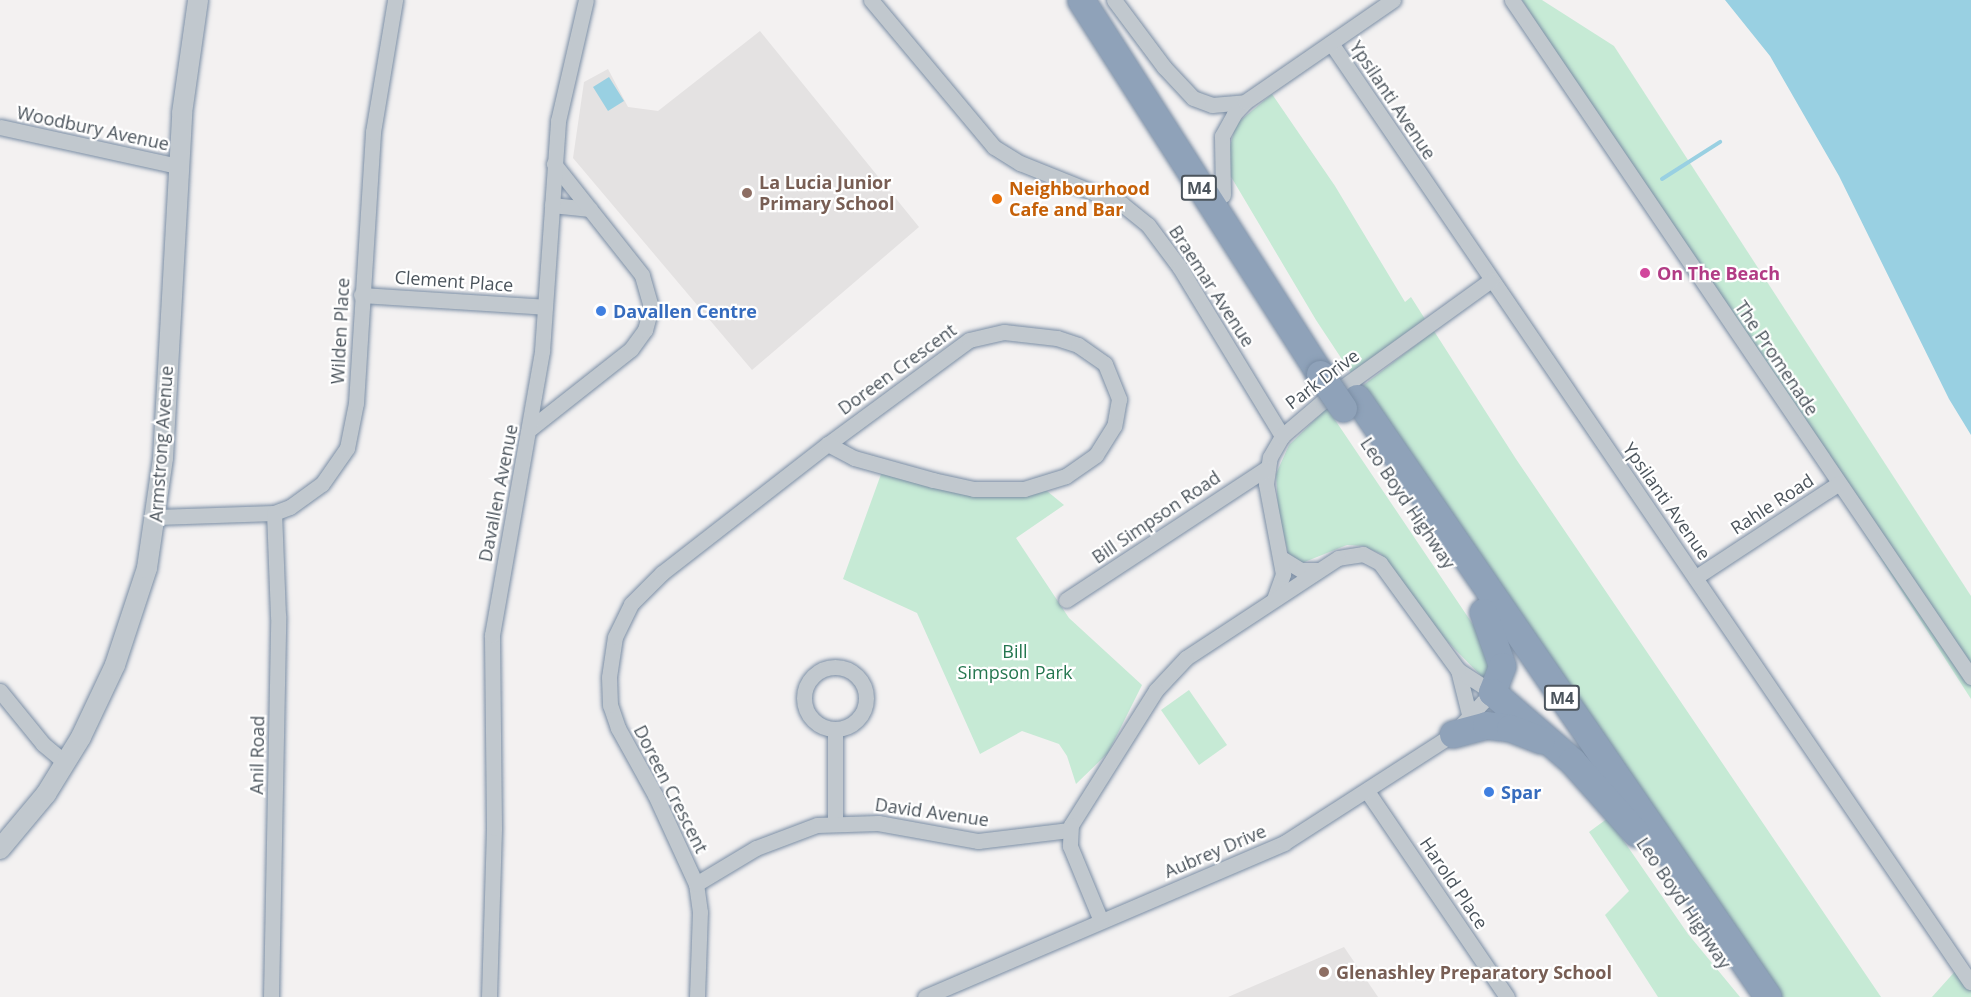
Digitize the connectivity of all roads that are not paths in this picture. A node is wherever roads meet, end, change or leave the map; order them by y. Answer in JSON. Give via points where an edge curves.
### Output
{"nodes":[{"id":1,"x":198,"y":0,"type":"edge"},
{"id":2,"x":395,"y":0,"type":"edge"},
{"id":3,"x":586,"y":0,"type":"edge"},
{"id":4,"x":871,"y":0,"type":"edge"},
{"id":5,"x":1081,"y":0,"type":"edge"},
{"id":6,"x":1102,"y":0,"type":"edge"},
{"id":7,"x":1113,"y":0,"type":"edge"},
{"id":8,"x":1393,"y":0,"type":"edge"},
{"id":9,"x":1512,"y":0,"type":"edge"},
{"id":10,"x":1331,"y":43,"type":"junction"},
{"id":11,"x":1245,"y":102,"type":"junction"},
{"id":12,"x":0,"y":127,"type":"edge"},
{"id":13,"x":554,"y":164,"type":"junction"},
{"id":14,"x":178,"y":166,"type":"junction"},
{"id":15,"x":1223,"y":195,"type":"junction"},
{"id":16,"x":552,"y":205,"type":"junction"},
{"id":17,"x":590,"y":209,"type":"junction"},
{"id":18,"x":1491,"y":280,"type":"junction"},
{"id":19,"x":361,"y":295,"type":"junction"},
{"id":20,"x":545,"y":307,"type":"junction"},
{"id":21,"x":1328,"y":371,"type":"junction"},
{"id":22,"x":1350,"y":403,"type":"junction"},
{"id":23,"x":531,"y":428,"type":"junction"},
{"id":24,"x":1282,"y":436,"type":"junction"},
{"id":25,"x":828,"y":444,"type":"junction"},
{"id":26,"x":1267,"y":468,"type":"junction"},
{"id":27,"x":1839,"y":483,"type":"junction"},
{"id":28,"x":273,"y":513,"type":"junction"},
{"id":29,"x":158,"y":517,"type":"junction"},
{"id":30,"x":1281,"y":558,"type":"junction"},
{"id":31,"x":1318,"y":570,"type":"junction"},
{"id":32,"x":1696,"y":577,"type":"junction"},
{"id":33,"x":1274,"y":599,"type":"junction"},
{"id":34,"x":1066,"y":600,"type":"dead end"},
{"id":35,"x":1483,"y":612,"type":"junction"},
{"id":36,"x":1458,"y":670,"type":"junction"},
{"id":37,"x":1971,"y":677,"type":"edge"},
{"id":38,"x":0,"y":691,"type":"edge"},
{"id":39,"x":1492,"y":692,"type":"junction"},
{"id":40,"x":1462,"y":726,"type":"junction"},
{"id":41,"x":835,"y":730,"type":"junction"},
{"id":42,"x":1572,"y":761,"type":"junction"},
{"id":43,"x":66,"y":763,"type":"junction"},
{"id":44,"x":1367,"y":791,"type":"junction"},
{"id":45,"x":835,"y":823,"type":"junction"},
{"id":46,"x":1069,"y":830,"type":"junction"},
{"id":47,"x":1637,"y":834,"type":"junction"},
{"id":48,"x":0,"y":849,"type":"edge"},
{"id":49,"x":696,"y":884,"type":"junction"},
{"id":50,"x":1101,"y":921,"type":"junction"},
{"id":51,"x":1970,"y":982,"type":"edge"},
{"id":52,"x":271,"y":997,"type":"edge"},
{"id":53,"x":489,"y":997,"type":"edge"},
{"id":54,"x":697,"y":997,"type":"edge"},
{"id":55,"x":925,"y":997,"type":"edge"},
{"id":56,"x":1508,"y":997,"type":"edge"},
{"id":57,"x":1748,"y":997,"type":"edge"},
{"id":58,"x":1768,"y":997,"type":"edge"}],
"edges":[{"from":1,"to":14,"type":"street","name":"Armstrong Avenue","via":[[185,80]]},
{"from":2,"to":19,"type":"street","name":"Wilden Place","via":[[373,132]]},
{"from":3,"to":13,"type":"street","name":"Davallen Avenue","via":[[568,70]]},
{"from":4,"to":24,"type":"street","name":"Braemar Avenue","via":[[994,147],[1020,163],[1122,204],[1149,225],[1180,268]]},
{"from":5,"to":21,"type":"highway","name":"Leo Boyd Highway","number":"M4"},
{"from":6,"to":15,"type":"highway","name":"Leo Boyd Highway","number":"M4"},
{"from":7,"to":11,"type":"street","via":[[1193,98],[1212,105]]},
{"from":8,"to":10,"type":"street"},
{"from":9,"to":27,"type":"street","name":"The Promenade"},
{"from":10,"to":11,"type":"street"},
{"from":10,"to":18,"type":"street","name":"Ypsilanti Avenue"},
{"from":11,"to":15,"type":"street","via":[[1222,136]]},
{"from":12,"to":14,"type":"street","name":"Woodbury Avenue"},
{"from":13,"to":16,"type":"street","name":"Davallen Avenue"},
{"from":13,"to":17,"type":"street"},
{"from":14,"to":29,"type":"street","name":"Armstrong Avenue"},
{"from":15,"to":21,"type":"highway","name":"Leo Boyd Highway","number":"M4"},
{"from":16,"to":17,"type":"street"},
{"from":16,"to":20,"type":"street","name":"Davallen Avenue"},
{"from":17,"to":23,"type":"street","via":[[642,275],[650,296],[649,318],[639,340],[617,363]]},
{"from":18,"to":24,"type":"street","name":"Park Drive","via":[[1322,402]]},
{"from":18,"to":32,"type":"street","name":"Ypsilanti Avenue"},
{"from":19,"to":20,"type":"street","name":"Clement Place"},
{"from":19,"to":28,"type":"street","name":"Wilden Place","via":[[356,403],[347,448],[314,492]]},
{"from":20,"to":23,"type":"street","name":"Davallen Avenue"},
{"from":21,"to":22,"type":"highway","name":"Leo Boyd Highway","number":"M4"},
{"from":22,"to":35,"type":"highway","name":"Leo Boyd Highway","number":"M4"},
{"from":22,"to":58,"type":"highway","name":"Leo Boyd Highway","number":"M4"},
{"from":23,"to":53,"type":"street","name":"Davallen Avenue","via":[[492,635],[494,828]]},
{"from":24,"to":26,"type":"street","name":"Park Drive"},
{"from":25,"to":25,"type":"street","name":"Doreen Crescent","via":[[958,346],[991,333],[1057,338],[1078,345],[1105,364],[1119,399],[1114,426],[1096,455],[1066,476],[1024,489],[974,489],[933,480],[854,458]]},
{"from":25,"to":49,"type":"street","name":"Doreen Crescent","via":[[662,573],[631,604],[615,637],[609,691],[615,720]]},
{"from":26,"to":30,"type":"street","name":"Park Drive","via":[[1267,496]]},
{"from":26,"to":34,"type":"street","name":"Bill Simpson Road"},
{"from":27,"to":32,"type":"street","name":"Rahle Road"},
{"from":27,"to":37,"type":"street","name":"The Promenade"},
{"from":28,"to":29,"type":"street","name":"Wilden Place"},
{"from":28,"to":52,"type":"street","name":"Anil Road","via":[[278,616]]},
{"from":29,"to":43,"type":"street","name":"Armstrong Avenue","via":[[129,629],[99,701]]},
{"from":30,"to":31,"type":"street","via":[[1301,570]]},
{"from":30,"to":33,"type":"street","name":"Park Drive","via":[[1283,580]]},
{"from":31,"to":33,"type":"street"},
{"from":31,"to":36,"type":"street","via":[[1345,554],[1363,554],[1380,563]]},
{"from":32,"to":51,"type":"street","name":"Ypsilanti Avenue"},
{"from":33,"to":46,"type":"street","via":[[1171,672]]},
{"from":35,"to":39,"type":"highway","via":[[1502,666]]},
{"from":35,"to":47,"type":"highway","name":"Leo Boyd Highway","number":"M4"},
{"from":36,"to":39,"type":"street"},
{"from":36,"to":40,"type":"street"},
{"from":38,"to":43,"type":"street","via":[[43,744]]},
{"from":39,"to":40,"type":"street","name":"Aubrey Drive"},
{"from":39,"to":42,"type":"highway"},
{"from":40,"to":42,"type":"highway","via":[[1510,728],[1542,740]]},
{"from":40,"to":44,"type":"street","name":"Aubrey Drive"},
{"from":41,"to":41,"type":"street","via":[[813,721],[804,698],[813,676],[835,667],[858,676],[867,698],[858,721]]},
{"from":41,"to":45,"type":"street"},
{"from":42,"to":47,"type":"highway"},
{"from":43,"to":48,"type":"street","name":"Armstrong Avenue"},
{"from":44,"to":50,"type":"street","name":"Aubrey Drive","via":[[1284,843]]},
{"from":44,"to":56,"type":"street","name":"Harold Place"},
{"from":45,"to":46,"type":"street","name":"David Avenue","via":[[878,824],[978,841]]},
{"from":45,"to":49,"type":"street","name":"David Avenue","via":[[773,840]]},
{"from":46,"to":50,"type":"street","via":[[1070,846]]},
{"from":47,"to":57,"type":"highway","name":"Leo Boyd Highway","number":"M4"},
{"from":49,"to":54,"type":"street","name":"Doreen Crescent","via":[[700,912]]},
{"from":50,"to":55,"type":"street","name":"Aubrey Drive"}]}
